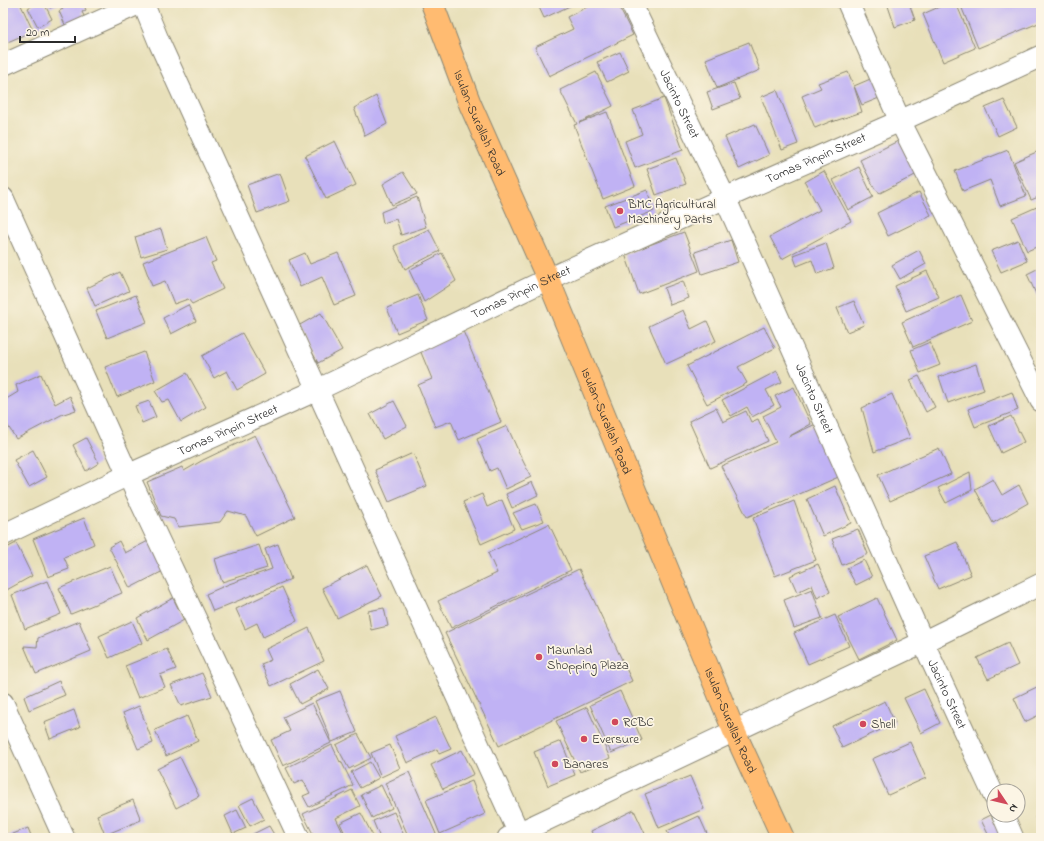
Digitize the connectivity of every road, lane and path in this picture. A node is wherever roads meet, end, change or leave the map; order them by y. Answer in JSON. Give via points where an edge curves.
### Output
{"nodes":[{"id":1,"x":140,"y":3,"type":"edge"},
{"id":2,"x":143,"y":3,"type":"edge"},
{"id":3,"x":432,"y":3,"type":"edge"},
{"id":4,"x":631,"y":3,"type":"edge"},
{"id":5,"x":848,"y":3,"type":"edge"},
{"id":6,"x":1041,"y":56,"type":"edge"},
{"id":7,"x":3,"y":65,"type":"edge"},
{"id":8,"x":900,"y":121,"type":"junction"},
{"id":9,"x":3,"y":198,"type":"edge"},
{"id":10,"x":725,"y":198,"type":"junction"},
{"id":11,"x":548,"y":278,"type":"junction"},
{"id":12,"x":318,"y":390,"type":"junction"},
{"id":13,"x":1041,"y":401,"type":"edge"},
{"id":14,"x":128,"y":475,"type":"junction"},
{"id":15,"x":3,"y":535,"type":"edge"},
{"id":16,"x":1041,"y":584,"type":"edge"},
{"id":17,"x":923,"y":642,"type":"junction"},
{"id":18,"x":3,"y":703,"type":"edge"},
{"id":19,"x":734,"y":731,"type":"junction"},
{"id":20,"x":988,"y":783,"type":"edge"},
{"id":21,"x":1006,"y":823,"type":"edge"},
{"id":22,"x":516,"y":836,"type":"edge"},
{"id":23,"x":64,"y":838,"type":"edge"},
{"id":24,"x":299,"y":838,"type":"edge"},
{"id":25,"x":783,"y":838,"type":"edge"},
{"id":26,"x":1013,"y":838,"type":"edge"}],
"edges":[{"from":1,"to":7,"type":"street"},
{"from":2,"to":12,"type":"street"},
{"from":3,"to":11,"type":"highway","name":"Isulan-Surallah Road","via":[[470,104]]},
{"from":4,"to":10,"type":"street","name":"Jacinto Street"},
{"from":5,"to":8,"type":"street"},
{"from":6,"to":8,"type":"street","name":"Tomas Pinpin Street"},
{"from":8,"to":10,"type":"street","name":"Tomas Pinpin Street"},
{"from":8,"to":13,"type":"street"},
{"from":9,"to":14,"type":"street"},
{"from":10,"to":11,"type":"street","name":"Tomas Pinpin Street"},
{"from":10,"to":17,"type":"street","name":"Jacinto Street"},
{"from":11,"to":12,"type":"street","name":"Tomas Pinpin Street"},
{"from":11,"to":19,"type":"highway","name":"Isulan-Surallah Road"},
{"from":12,"to":14,"type":"street","name":"Tomas Pinpin Street"},
{"from":12,"to":22,"type":"street"},
{"from":14,"to":15,"type":"street","name":"Tomas Pinpin Street"},
{"from":14,"to":24,"type":"street"},
{"from":16,"to":17,"type":"street"},
{"from":17,"to":19,"type":"street"},
{"from":17,"to":20,"type":"street","name":"Jacinto Street"},
{"from":18,"to":23,"type":"street"},
{"from":19,"to":22,"type":"street"},
{"from":19,"to":25,"type":"highway","name":"Isulan-Surallah Road"},
{"from":21,"to":26,"type":"street"}]}
